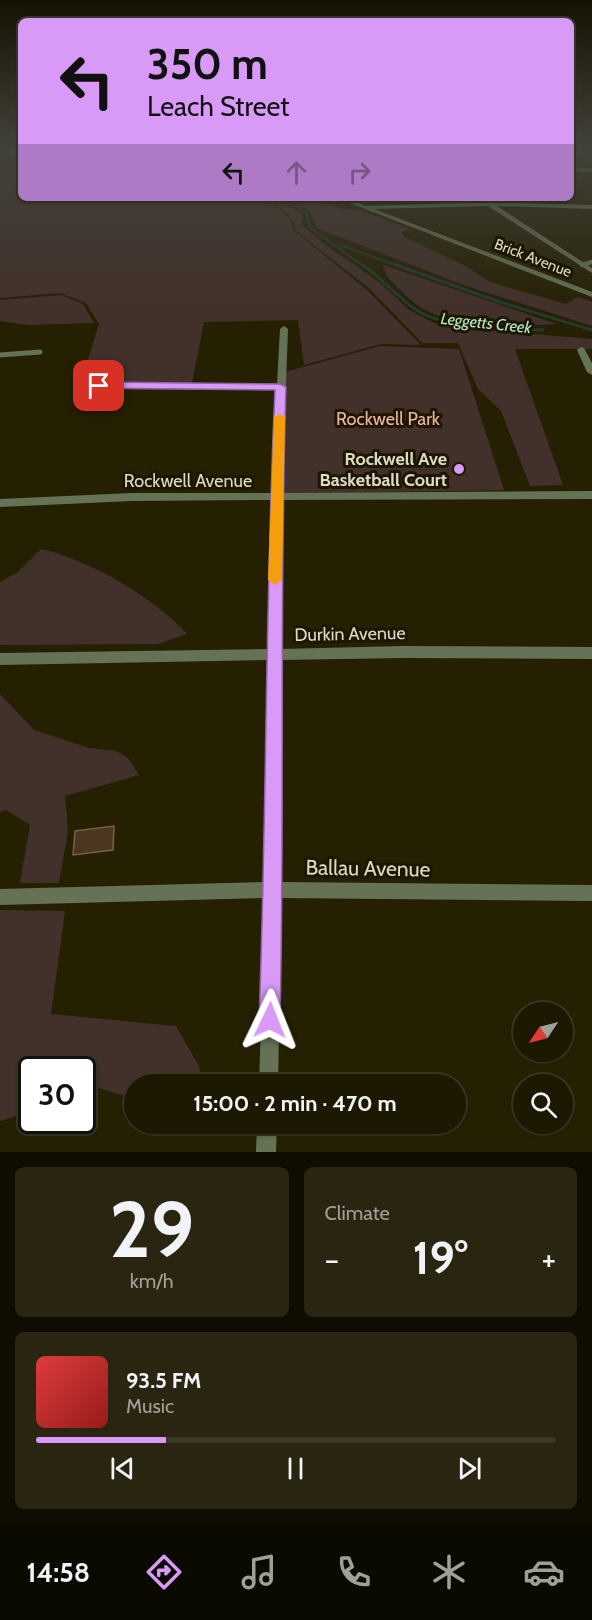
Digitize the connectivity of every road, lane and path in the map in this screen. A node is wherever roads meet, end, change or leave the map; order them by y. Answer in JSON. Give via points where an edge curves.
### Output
{"nodes":[{"id":1,"x":355,"y":204,"type":"edge"},
{"id":2,"x":386,"y":204,"type":"edge"},
{"id":3,"x":479,"y":204,"type":"edge"},
{"id":4,"x":490,"y":204,"type":"joint"},
{"id":5,"x":547,"y":204,"type":"edge"},
{"id":6,"x":364,"y":207,"type":"junction"},
{"id":7,"x":592,"y":207,"type":"edge"},
{"id":8,"x":592,"y":262,"type":"edge"},
{"id":9,"x":582,"y":265,"type":"junction"},
{"id":10,"x":592,"y":271,"type":"edge"},
{"id":11,"x":592,"y":295,"type":"edge"},
{"id":12,"x":284,"y":329,"type":"dead end"},
{"id":13,"x":581,"y":350,"type":"dead end"},
{"id":14,"x":40,"y":352,"type":"dead end"},
{"id":15,"x":0,"y":355,"type":"edge"},
{"id":16,"x":592,"y":372,"type":"edge"},
{"id":17,"x":99,"y":386,"type":"dead end"},
{"id":18,"x":280,"y":387,"type":"junction"},
{"id":19,"x":592,"y":495,"type":"edge"},
{"id":20,"x":278,"y":496,"type":"junction"},
{"id":21,"x":0,"y":503,"type":"edge"},
{"id":22,"x":274,"y":653,"type":"junction"},
{"id":23,"x":592,"y":653,"type":"edge"},
{"id":24,"x":0,"y":659,"type":"edge"},
{"id":25,"x":274,"y":890,"type":"junction"},
{"id":26,"x":592,"y":893,"type":"edge"},
{"id":27,"x":0,"y":897,"type":"edge"},
{"id":28,"x":268,"y":1074,"type":"edge"},
{"id":29,"x":267,"y":1134,"type":"edge"},
{"id":30,"x":266,"y":1152,"type":"edge"}],
"edges":[{"from":1,"to":6,"type":"street","name":"Brick Avenue"},
{"from":2,"to":6,"type":"street"},
{"from":3,"to":4,"type":"street"},
{"from":4,"to":9,"type":"street"},
{"from":5,"to":7,"type":"street"},
{"from":6,"to":11,"type":"street","name":"Brick Avenue"},
{"from":8,"to":9,"type":"lane"},
{"from":9,"to":10,"type":"street"},
{"from":12,"to":18,"type":"street"},
{"from":13,"to":16,"type":"street"},
{"from":14,"to":15,"type":"lane"},
{"from":17,"to":18,"type":"street"},
{"from":18,"to":20,"type":"street"},
{"from":19,"to":20,"type":"street","name":"Rockwell Avenue"},
{"from":20,"to":21,"type":"street","name":"Rockwell Avenue"},
{"from":20,"to":22,"type":"street"},
{"from":22,"to":23,"type":"street","name":"Durkin Avenue"},
{"from":22,"to":24,"type":"street","name":"Durkin Avenue"},
{"from":22,"to":25,"type":"street"},
{"from":25,"to":26,"type":"street","name":"Ballau Avenue"},
{"from":25,"to":27,"type":"street","name":"Ballau Avenue"},
{"from":25,"to":28,"type":"street"},
{"from":29,"to":30,"type":"street"}]}
